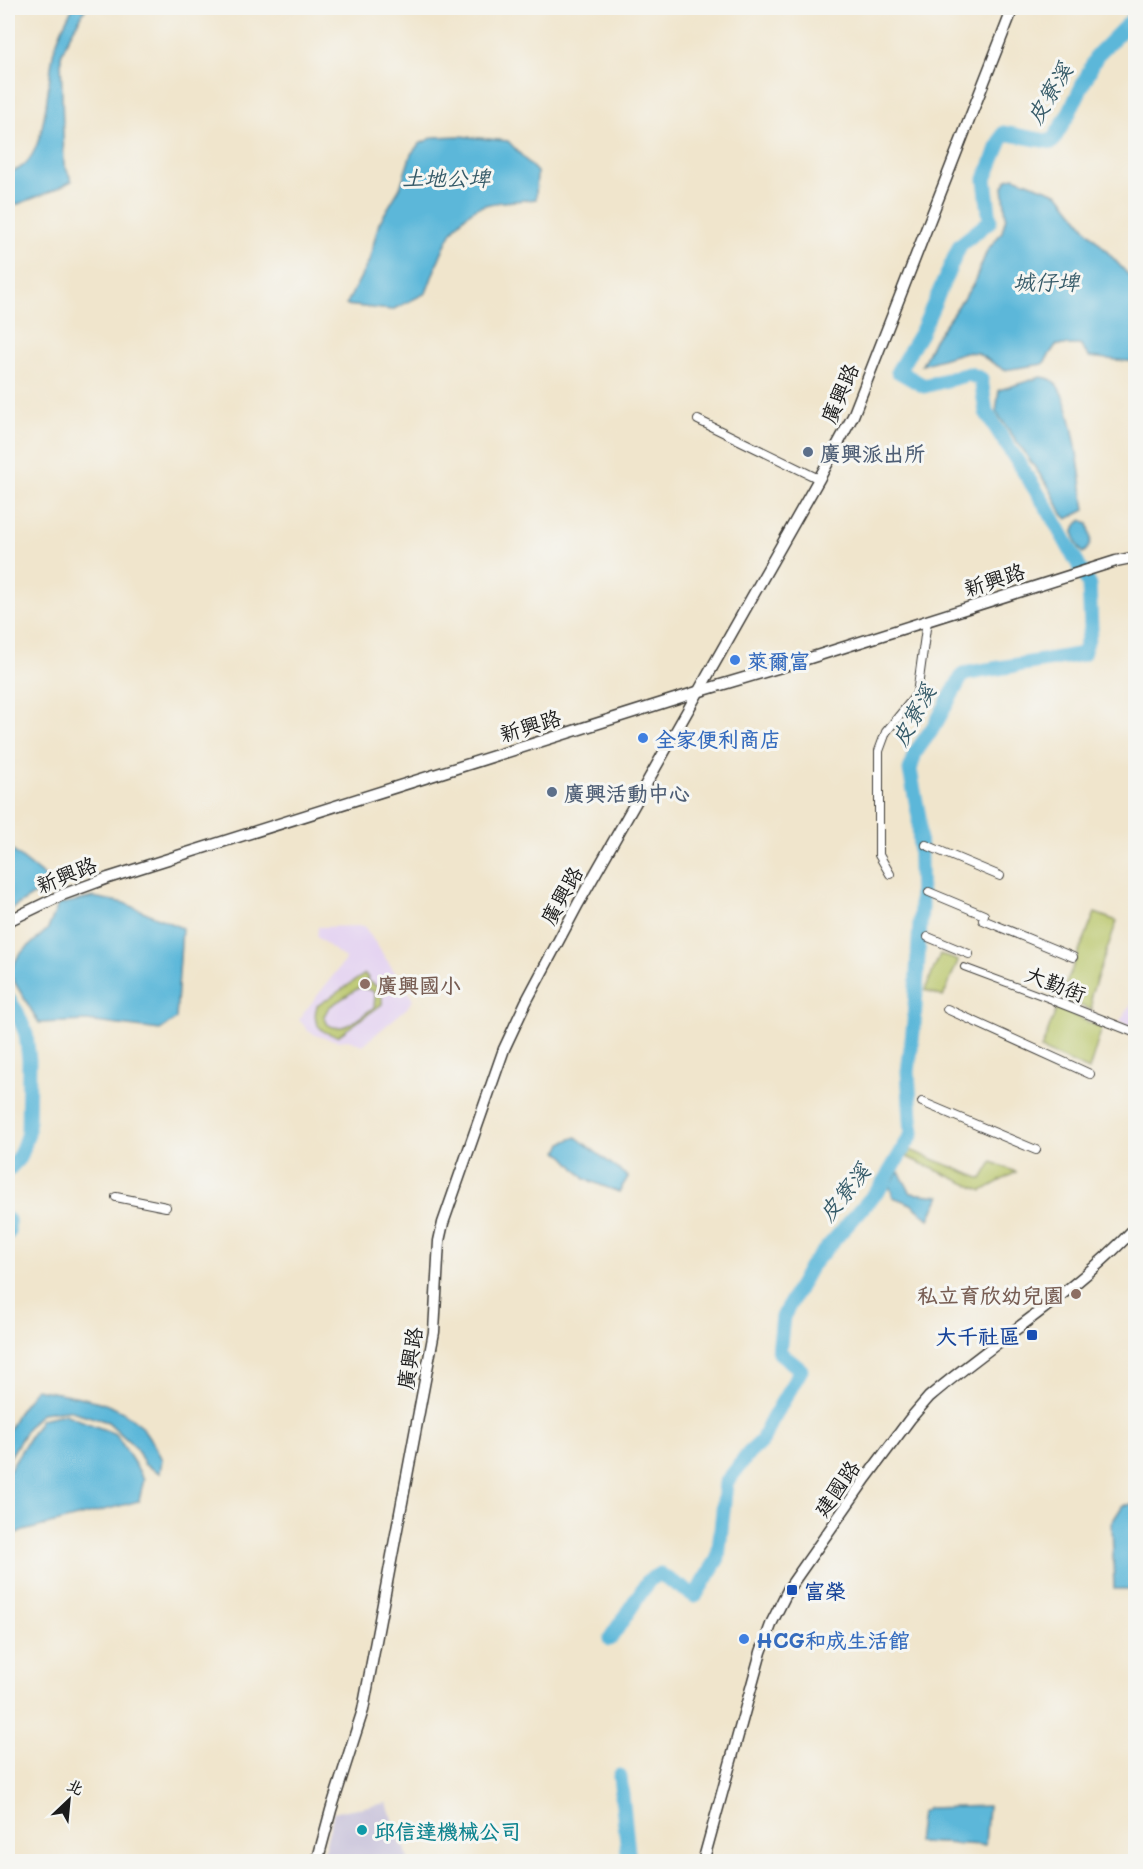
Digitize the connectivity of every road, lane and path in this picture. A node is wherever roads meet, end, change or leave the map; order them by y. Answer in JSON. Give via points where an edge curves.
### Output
{"nodes":[{"id":1,"x":1013,"y":8,"type":"edge"},
{"id":2,"x":698,"y":420,"type":"dead end"},
{"id":3,"x":819,"y":479,"type":"junction"},
{"id":4,"x":1136,"y":557,"type":"edge"},
{"id":5,"x":927,"y":621,"type":"junction"},
{"id":6,"x":697,"y":692,"type":"junction"},
{"id":7,"x":926,"y":845,"type":"dead end"},
{"id":8,"x":890,"y":874,"type":"dead end"},
{"id":9,"x":1000,"y":876,"type":"dead end"},
{"id":10,"x":929,"y":892,"type":"dead end"},
{"id":11,"x":8,"y":921,"type":"edge"},
{"id":12,"x":928,"y":937,"type":"dead end"},
{"id":13,"x":969,"y":954,"type":"dead end"},
{"id":14,"x":1073,"y":957,"type":"dead end"},
{"id":15,"x":964,"y":967,"type":"dead end"},
{"id":16,"x":1055,"y":1001,"type":"joint"},
{"id":17,"x":947,"y":1009,"type":"dead end"},
{"id":18,"x":1136,"y":1033,"type":"edge"},
{"id":19,"x":1090,"y":1074,"type":"dead end"},
{"id":20,"x":922,"y":1102,"type":"dead end"},
{"id":21,"x":1036,"y":1150,"type":"dead end"},
{"id":22,"x":116,"y":1197,"type":"dead end"},
{"id":23,"x":166,"y":1207,"type":"dead end"},
{"id":24,"x":1136,"y":1227,"type":"edge"},
{"id":25,"x":317,"y":1862,"type":"edge"},
{"id":26,"x":703,"y":1862,"type":"edge"}],
"edges":[{"from":1,"to":3,"type":"street","name":"廣興路","via":[[853,416]]},
{"from":2,"to":3,"type":"street"},
{"from":3,"to":6,"type":"street","name":"廣興路"},
{"from":4,"to":5,"type":"street","name":"新興路"},
{"from":5,"to":6,"type":"street","name":"新興路"},
{"from":5,"to":8,"type":"street","via":[[917,694],[886,732],[879,751],[879,855]]},
{"from":6,"to":11,"type":"street","name":"新興路","via":[[108,878]]},
{"from":6,"to":25,"type":"street","name":"廣興路","via":[[526,1002],[504,1049],[443,1223],[434,1332],[363,1710]]},
{"from":7,"to":9,"type":"street"},
{"from":10,"to":14,"type":"street"},
{"from":12,"to":13,"type":"street"},
{"from":15,"to":16,"type":"street","name":"大勤街"},
{"from":16,"to":18,"type":"street","name":"大勤街"},
{"from":17,"to":19,"type":"street"},
{"from":20,"to":21,"type":"street"},
{"from":22,"to":23,"type":"street"},
{"from":24,"to":26,"type":"street","name":"建國路","via":[[1088,1273],[929,1397],[789,1588],[761,1652]]}]}
